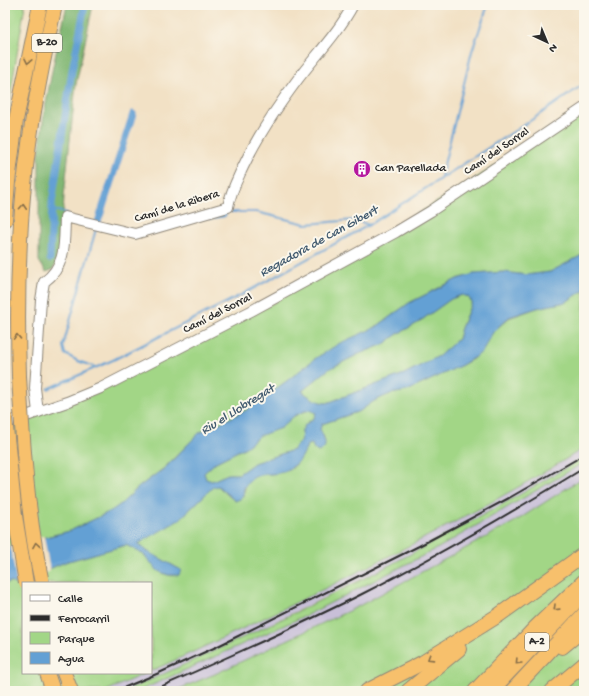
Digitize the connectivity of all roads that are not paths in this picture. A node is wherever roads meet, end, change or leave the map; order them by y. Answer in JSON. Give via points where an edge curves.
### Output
{"nodes":[{"id":1,"x":36,"y":5,"type":"edge"},
{"id":2,"x":40,"y":5,"type":"edge"},
{"id":3,"x":54,"y":5,"type":"edge"},
{"id":4,"x":62,"y":5,"type":"edge"},
{"id":5,"x":353,"y":5,"type":"edge"},
{"id":6,"x":36,"y":23,"type":"junction"},
{"id":7,"x":39,"y":82,"type":"junction"},
{"id":8,"x":584,"y":108,"type":"edge"},
{"id":9,"x":5,"y":220,"type":"edge"},
{"id":10,"x":38,"y":412,"type":"junction"},
{"id":11,"x":5,"y":418,"type":"edge"},
{"id":12,"x":5,"y":425,"type":"edge"},
{"id":13,"x":584,"y":554,"type":"edge"},
{"id":14,"x":584,"y":581,"type":"edge"},
{"id":15,"x":26,"y":582,"type":"edge"},
{"id":16,"x":42,"y":582,"type":"edge"},
{"id":17,"x":584,"y":593,"type":"edge"},
{"id":18,"x":584,"y":614,"type":"edge"},
{"id":19,"x":499,"y":615,"type":"junction"},
{"id":20,"x":584,"y":630,"type":"edge"},
{"id":21,"x":584,"y":664,"type":"edge"},
{"id":22,"x":439,"y":665,"type":"junction"},
{"id":23,"x":530,"y":672,"type":"junction"},
{"id":24,"x":43,"y":674,"type":"edge"},
{"id":25,"x":47,"y":674,"type":"edge"},
{"id":26,"x":64,"y":674,"type":"edge"},
{"id":27,"x":48,"y":691,"type":"edge"},
{"id":28,"x":53,"y":691,"type":"edge"},
{"id":29,"x":70,"y":691,"type":"edge"},
{"id":30,"x":367,"y":691,"type":"edge"},
{"id":31,"x":408,"y":691,"type":"edge"},
{"id":32,"x":414,"y":691,"type":"edge"},
{"id":33,"x":475,"y":691,"type":"edge"},
{"id":34,"x":491,"y":691,"type":"edge"},
{"id":35,"x":512,"y":691,"type":"edge"},
{"id":36,"x":552,"y":691,"type":"edge"}],
"edges":[{"from":1,"to":6,"type":"highway"},
{"from":2,"to":6,"type":"highway","number":"B-20"},
{"from":3,"to":7,"type":"highway","number":"B-20"},
{"from":4,"to":7,"type":"highway"},
{"from":5,"to":10,"type":"street","name":"Camí de la Ribera","via":[[340,28],[297,80],[259,135],[229,197],[228,207],[135,234],[65,217],[62,258],[52,276],[44,282],[41,300],[35,388]]},
{"from":6,"to":9,"type":"highway","number":"B-20","one_way":true,"via":[[16,120]]},
{"from":16,"to":7,"type":"highway","number":"B-20","one_way":true,"bridge":true,"via":[[30,513],[23,448],[17,331],[24,184]]},
{"from":8,"to":10,"type":"street","name":"Camí del Sorral","via":[[396,232],[251,312],[101,388]]},
{"from":10,"to":12,"type":"street"},
{"from":11,"to":15,"type":"highway","bridge":true,"via":[[15,516]]},
{"from":13,"to":19,"type":"highway"},
{"from":14,"to":33,"type":"highway","one_way":true},
{"from":17,"to":34,"type":"highway","number":"A-2","one_way":true},
{"from":18,"to":23,"type":"highway","number":"A-2"},
{"from":19,"to":22,"type":"highway"},
{"from":19,"to":30,"type":"highway","one_way":true,"via":[[422,663]]},
{"from":20,"to":23,"type":"highway"},
{"from":21,"to":36,"type":"highway"},
{"from":22,"to":31,"type":"highway"},
{"from":22,"to":32,"type":"highway"},
{"from":23,"to":35,"type":"highway","number":"A-2"},
{"from":24,"to":27,"type":"highway"},
{"from":25,"to":28,"type":"highway"},
{"from":26,"to":29,"type":"highway"}]}
